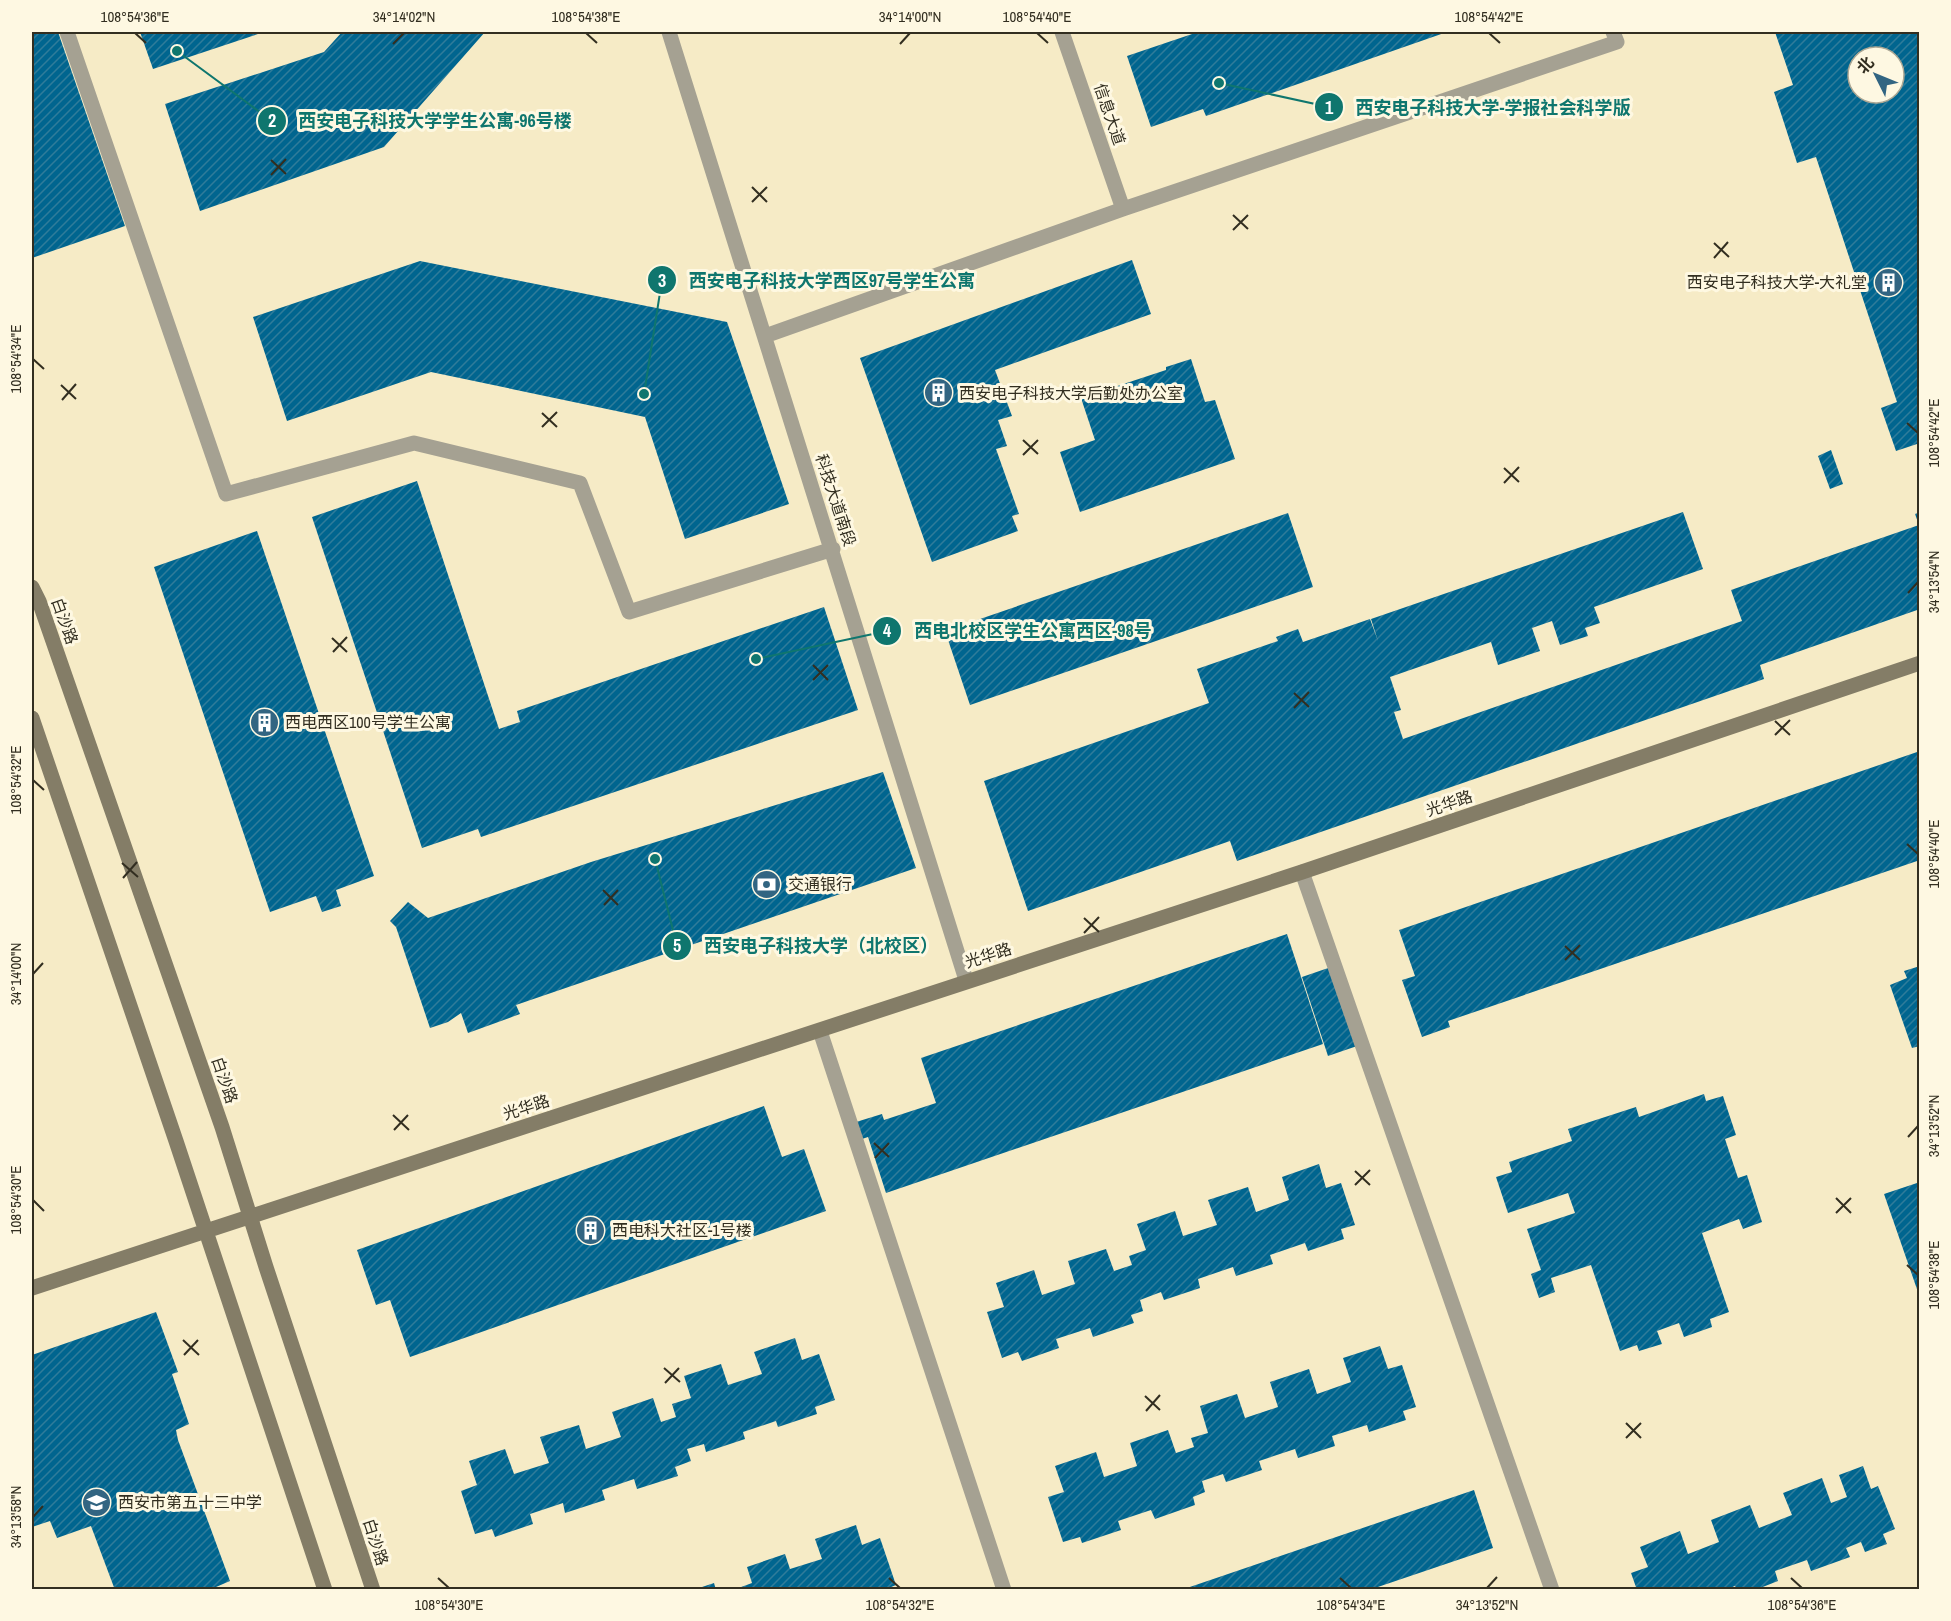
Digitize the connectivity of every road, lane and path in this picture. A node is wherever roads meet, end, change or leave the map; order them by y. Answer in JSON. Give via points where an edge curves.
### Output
{"nodes":[{"id":1,"x":67,"y":32,"type":"edge"},
{"id":2,"x":669,"y":32,"type":"edge"},
{"id":3,"x":1062,"y":32,"type":"edge"},
{"id":4,"x":1613,"y":32,"type":"edge"},
{"id":5,"x":1123,"y":209,"type":"junction"},
{"id":6,"x":765,"y":336,"type":"junction"},
{"id":7,"x":833,"y":549,"type":"junction"},
{"id":8,"x":32,"y":586,"type":"edge"},
{"id":9,"x":1920,"y":663,"type":"edge"},
{"id":10,"x":32,"y":718,"type":"edge"},
{"id":11,"x":1302,"y":872,"type":"junction"},
{"id":12,"x":966,"y":980,"type":"junction"},
{"id":13,"x":820,"y":1031,"type":"junction"},
{"id":14,"x":249,"y":1216,"type":"junction"},
{"id":15,"x":205,"y":1230,"type":"junction"},
{"id":16,"x":32,"y":1288,"type":"edge"},
{"id":17,"x":325,"y":1590,"type":"edge"},
{"id":18,"x":373,"y":1590,"type":"edge"},
{"id":19,"x":1004,"y":1590,"type":"edge"},
{"id":20,"x":1552,"y":1590,"type":"edge"}],
"edges":[{"from":1,"to":7,"type":"street","via":[[226,494],[414,443],[580,483],[629,612]]},
{"from":2,"to":6,"type":"street","name":"科技大道南段"},
{"from":3,"to":5,"type":"street","name":"信息大道"},
{"from":4,"to":5,"type":"street","via":[[1617,42]]},
{"from":5,"to":6,"type":"street"},
{"from":6,"to":7,"type":"street","name":"科技大道南段"},
{"from":7,"to":12,"type":"street","name":"科技大道南段"},
{"from":8,"to":14,"type":"street","name":"白沙路","via":[[214,1104]]},
{"from":9,"to":11,"type":"street","name":"光华路"},
{"from":10,"to":15,"type":"street"},
{"from":11,"to":12,"type":"street","name":"光华路"},
{"from":11,"to":20,"type":"street"},
{"from":12,"to":13,"type":"street","name":"光华路"},
{"from":13,"to":14,"type":"street","name":"光华路"},
{"from":13,"to":19,"type":"street"},
{"from":14,"to":15,"type":"street","name":"光华路"},
{"from":14,"to":18,"type":"street","name":"白沙路"},
{"from":15,"to":16,"type":"street","name":"光华路"},
{"from":15,"to":17,"type":"street"}]}
